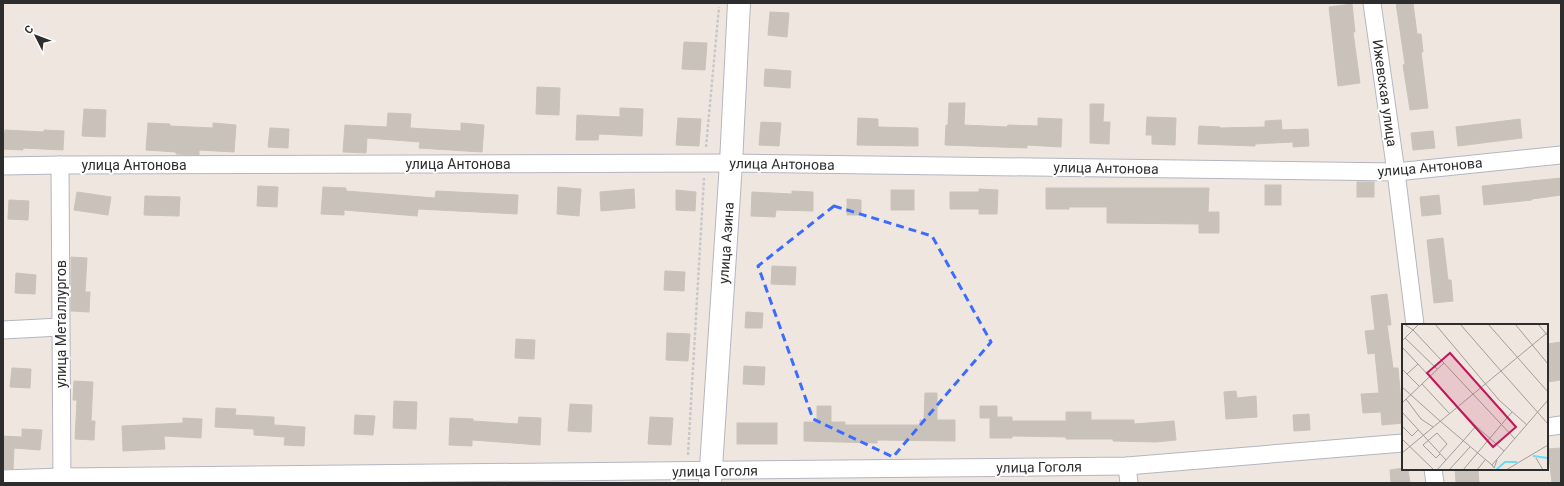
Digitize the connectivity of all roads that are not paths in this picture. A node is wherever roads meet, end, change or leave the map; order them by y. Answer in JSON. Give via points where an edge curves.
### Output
{"nodes":[{"id":1,"x":739,"y":3,"type":"edge"},
{"id":2,"x":1372,"y":3,"type":"edge"},
{"id":3,"x":1561,"y":155,"type":"edge"},
{"id":4,"x":731,"y":164,"type":"junction"},
{"id":5,"x":60,"y":165,"type":"junction"},
{"id":6,"x":3,"y":166,"type":"edge"},
{"id":7,"x":1396,"y":172,"type":"junction"},
{"id":8,"x":1415,"y":324,"type":"edge"},
{"id":9,"x":60,"y":327,"type":"junction"},
{"id":10,"x":3,"y":330,"type":"edge"},
{"id":11,"x":1561,"y":425,"type":"edge"},
{"id":12,"x":1548,"y":427,"type":"edge"},
{"id":13,"x":1402,"y":443,"type":"edge"},
{"id":14,"x":1127,"y":466,"type":"junction"},
{"id":15,"x":1433,"y":470,"type":"edge"},
{"id":16,"x":710,"y":477,"type":"edge"},
{"id":17,"x":3,"y":479,"type":"edge"},
{"id":18,"x":62,"y":480,"type":"edge"},
{"id":19,"x":1129,"y":483,"type":"edge"},
{"id":20,"x":1435,"y":483,"type":"edge"}],
"edges":[{"from":1,"to":4,"type":"main road","name":"улица Азина"},
{"from":2,"to":7,"type":"street","name":"Ижевская улица"},
{"from":3,"to":7,"type":"street","name":"улица Антонова"},
{"from":4,"to":5,"type":"street","name":"улица Антонова"},
{"from":4,"to":7,"type":"street","name":"улица Антонова"},
{"from":4,"to":16,"type":"main road","name":"улица Азина"},
{"from":5,"to":6,"type":"street","name":"улица Антонова"},
{"from":5,"to":9,"type":"street","name":"улица Металлургов"},
{"from":7,"to":8,"type":"street","name":"Ижевская улица"},
{"from":9,"to":10,"type":"street"},
{"from":9,"to":18,"type":"street","name":"улица Металлургов"},
{"from":11,"to":12,"type":"street"},
{"from":13,"to":14,"type":"street","name":"улица Гоголя"},
{"from":14,"to":16,"type":"street","name":"улица Гоголя"},
{"from":14,"to":19,"type":"street"},
{"from":15,"to":20,"type":"street"},
{"from":16,"to":18,"type":"street","name":"улица Гоголя","via":[[687,471]]},
{"from":17,"to":18,"type":"street","name":"улица Гоголя"}]}
